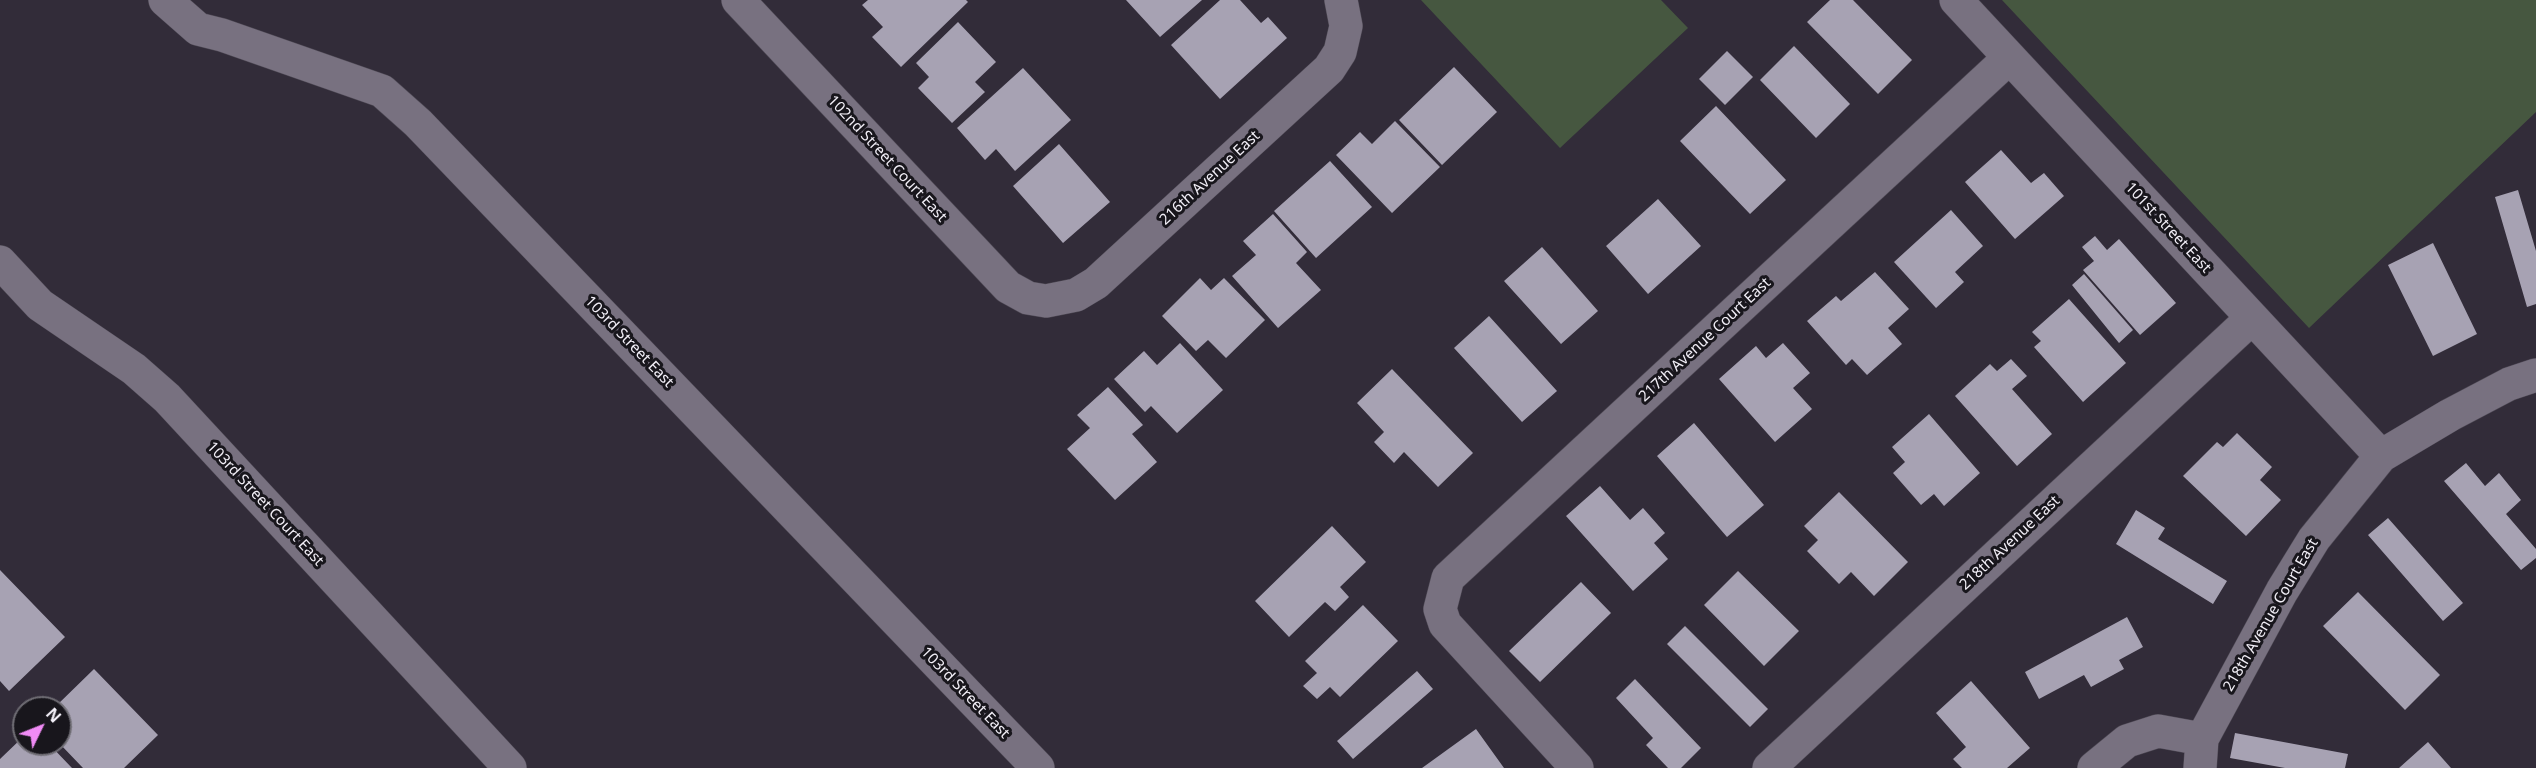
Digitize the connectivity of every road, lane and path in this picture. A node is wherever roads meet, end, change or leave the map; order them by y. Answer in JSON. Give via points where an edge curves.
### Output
{"nodes":[{"id":1,"x":165,"y":0,"type":"edge"},
{"id":2,"x":738,"y":0,"type":"edge"},
{"id":3,"x":1956,"y":0,"type":"edge"},
{"id":4,"x":1344,"y":13,"type":"edge"},
{"id":5,"x":2009,"y":58,"type":"junction"},
{"id":6,"x":0,"y":262,"type":"edge"},
{"id":7,"x":1046,"y":301,"type":"joint"},
{"id":8,"x":2252,"y":318,"type":"junction"},
{"id":9,"x":2536,"y":375,"type":"edge"},
{"id":10,"x":2381,"y":456,"type":"junction"},
{"id":11,"x":2201,"y":754,"type":"edge"},
{"id":12,"x":510,"y":768,"type":"edge"},
{"id":13,"x":1038,"y":768,"type":"edge"},
{"id":14,"x":1577,"y":768,"type":"edge"},
{"id":15,"x":1769,"y":768,"type":"edge"},
{"id":16,"x":2094,"y":768,"type":"edge"}],
"edges":[{"from":1,"to":13,"type":"street","name":"103rd Street East","via":[[198,29],[382,91],[418,123]]},
{"from":2,"to":7,"type":"street","name":"102nd Street Court East","via":[[1008,287],[1029,298]]},
{"from":3,"to":5,"type":"street","name":"101st Street East"},
{"from":4,"to":7,"type":"street","name":"216th Avenue East","via":[[1340,52],[1329,69],[1096,283],[1076,295]]},
{"from":5,"to":8,"type":"street","name":"101st Street East"},
{"from":5,"to":14,"type":"street","name":"217th Avenue Court East","via":[[1448,578],[1440,609],[1445,624]]},
{"from":6,"to":12,"type":"street","name":"103rd Street Court East","via":[[40,305],[134,369],[167,398]]},
{"from":8,"to":10,"type":"street","name":"101st Street East"},
{"from":8,"to":15,"type":"street","name":"218th Avenue East"},
{"from":9,"to":10,"type":"street","name":"218th Avenue Court East","via":[[2499,389]]},
{"from":10,"to":11,"type":"street","name":"218th Avenue Court East","via":[[2314,539],[2293,573],[2234,676]]},
{"from":11,"to":16,"type":"street","name":"218th Avenue Court East","via":[[2158,731],[2127,741]]}]}
